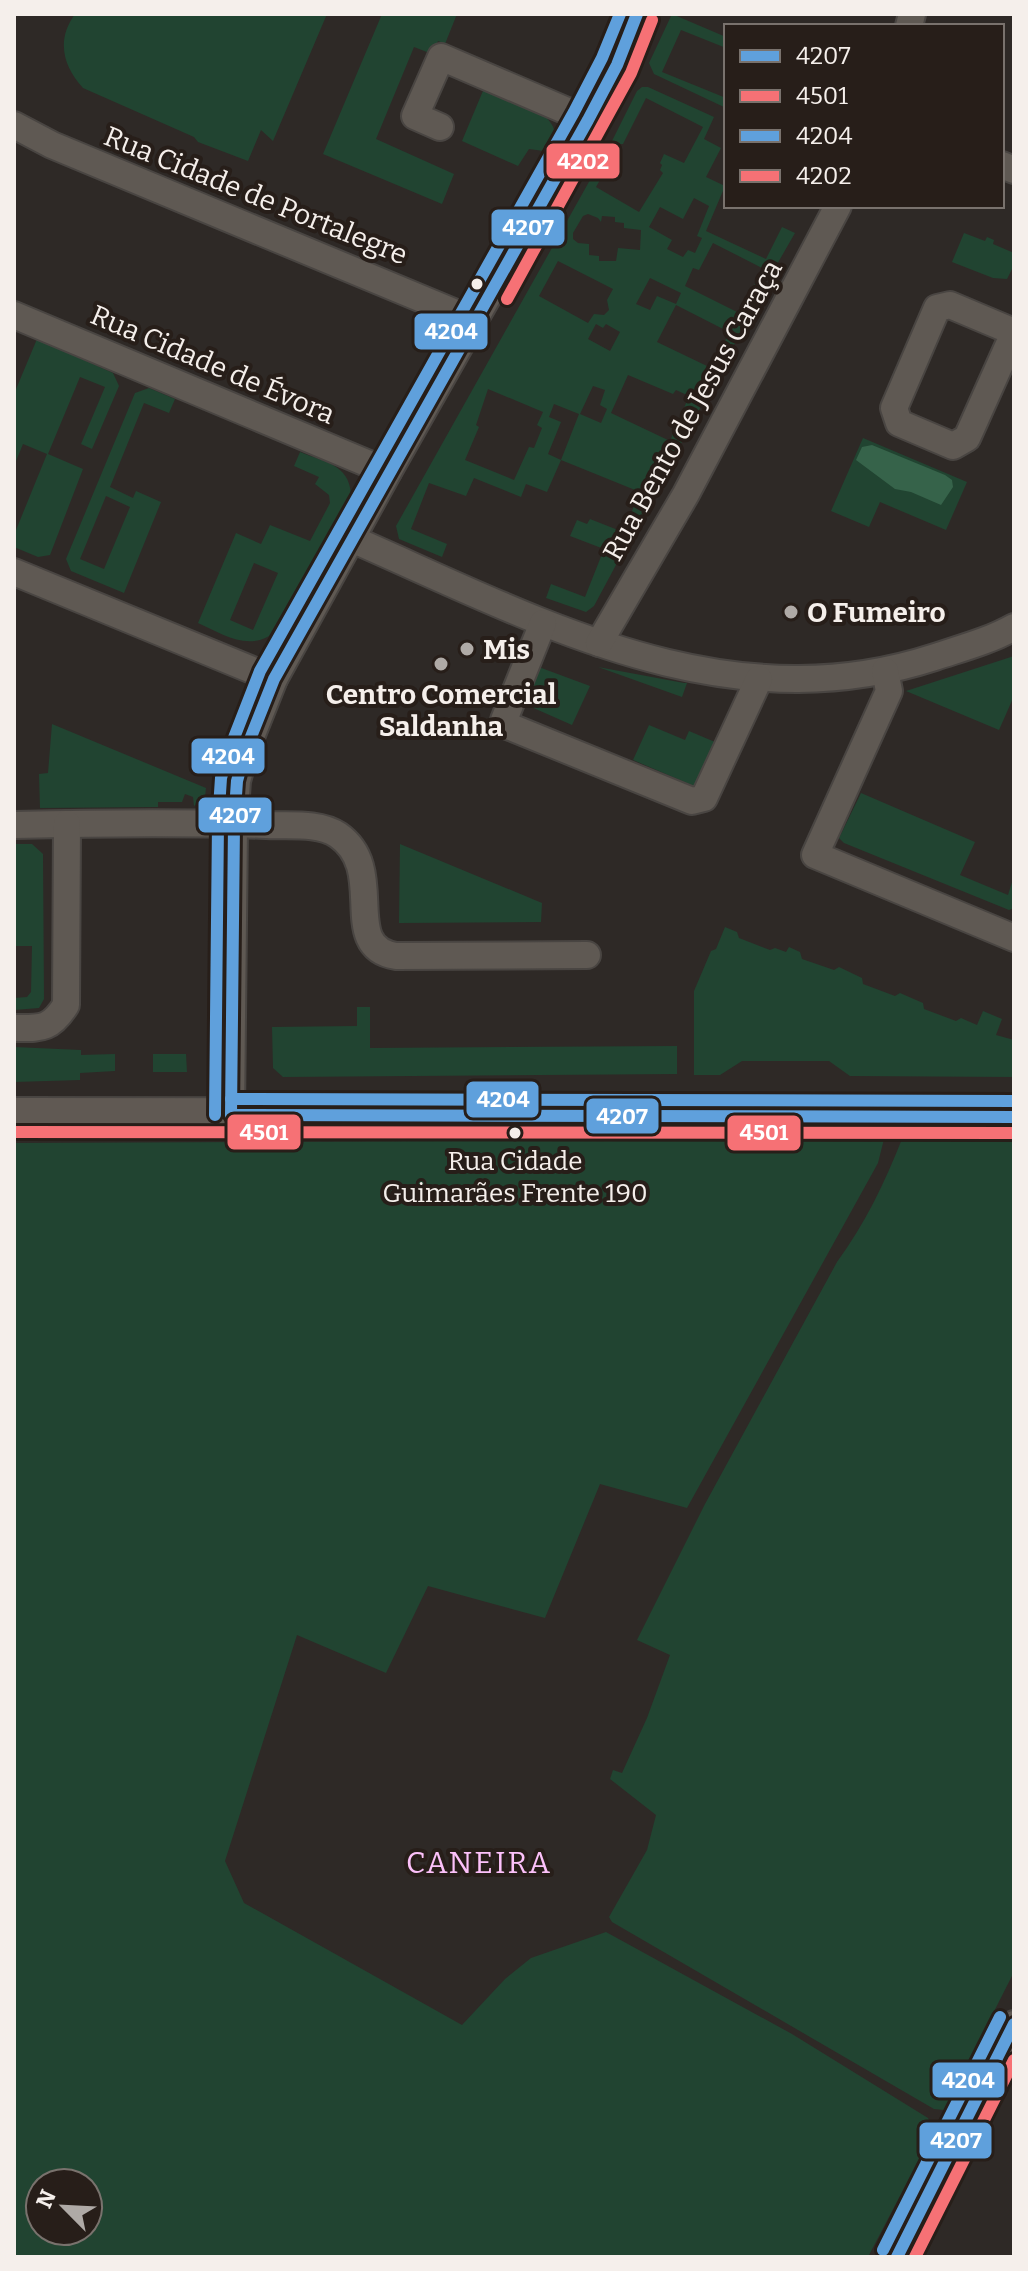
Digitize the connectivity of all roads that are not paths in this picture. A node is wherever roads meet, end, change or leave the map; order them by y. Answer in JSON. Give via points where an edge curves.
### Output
{"nodes":[{"id":1,"x":637,"y":14,"type":"edge"},
{"id":2,"x":588,"y":120,"type":"junction"},
{"id":3,"x":14,"y":125,"type":"edge"},
{"id":4,"x":440,"y":127,"type":"dead end"},
{"id":5,"x":837,"y":208,"type":"edge"},
{"id":6,"x":14,"y":315,"type":"edge"},
{"id":7,"x":475,"y":321,"type":"junction"},
{"id":8,"x":1014,"y":332,"type":"edge"},
{"id":9,"x":388,"y":472,"type":"junction"},
{"id":10,"x":352,"y":539,"type":"junction"},
{"id":11,"x":14,"y":572,"type":"edge"},
{"id":12,"x":543,"y":623,"type":"junction"},
{"id":13,"x":1014,"y":627,"type":"edge"},
{"id":14,"x":599,"y":643,"type":"junction"},
{"id":15,"x":885,"y":671,"type":"junction"},
{"id":16,"x":274,"y":679,"type":"junction"},
{"id":17,"x":759,"y":679,"type":"junction"},
{"id":18,"x":67,"y":824,"type":"junction"},
{"id":19,"x":234,"y":824,"type":"junction"},
{"id":20,"x":14,"y":825,"type":"edge"},
{"id":21,"x":1014,"y":938,"type":"edge"},
{"id":22,"x":587,"y":955,"type":"dead end"},
{"id":23,"x":14,"y":1028,"type":"edge"},
{"id":24,"x":231,"y":1115,"type":"junction"},
{"id":25,"x":14,"y":1116,"type":"edge"},
{"id":26,"x":1014,"y":1117,"type":"edge"},
{"id":27,"x":1014,"y":2024,"type":"edge"},
{"id":28,"x":897,"y":2257,"type":"edge"}],
"edges":[{"from":1,"to":2,"type":"street"},
{"from":2,"to":4,"type":"street","via":[[441,57],[415,116]]},
{"from":2,"to":7,"type":"street"},
{"from":3,"to":7,"type":"street","name":"Rua Cidade de Portalegre"},
{"from":5,"to":14,"type":"street","name":"Rua Bento de Jesus Caraça","via":[[686,494]]},
{"from":6,"to":9,"type":"street","name":"Rua Cidade de Évora"},
{"from":7,"to":9,"type":"street"},
{"from":8,"to":8,"type":"street","via":[[950,305],[937,308],[894,408],[899,423],[953,446],[967,438]]},
{"from":9,"to":10,"type":"street"},
{"from":10,"to":12,"type":"street"},
{"from":10,"to":16,"type":"street"},
{"from":11,"to":16,"type":"street"},
{"from":12,"to":14,"type":"street"},
{"from":12,"to":17,"type":"street","via":[[504,720],[508,726],[692,801],[704,798]]},
{"from":13,"to":15,"type":"street"},
{"from":14,"to":17,"type":"street","via":[[681,668]]},
{"from":15,"to":17,"type":"street","via":[[837,679]]},
{"from":15,"to":21,"type":"street","via":[[889,691],[815,855]]},
{"from":16,"to":19,"type":"street","via":[[245,752]]},
{"from":18,"to":19,"type":"street"},
{"from":18,"to":20,"type":"street"},
{"from":18,"to":23,"type":"street","via":[[66,1005],[46,1028]]},
{"from":19,"to":22,"type":"street","via":[[319,827],[338,835],[362,866],[366,927],[370,944],[382,954]]},
{"from":19,"to":24,"type":"street"},
{"from":24,"to":25,"type":"main road"},
{"from":24,"to":26,"type":"main road"},
{"from":27,"to":28,"type":"street"}]}
